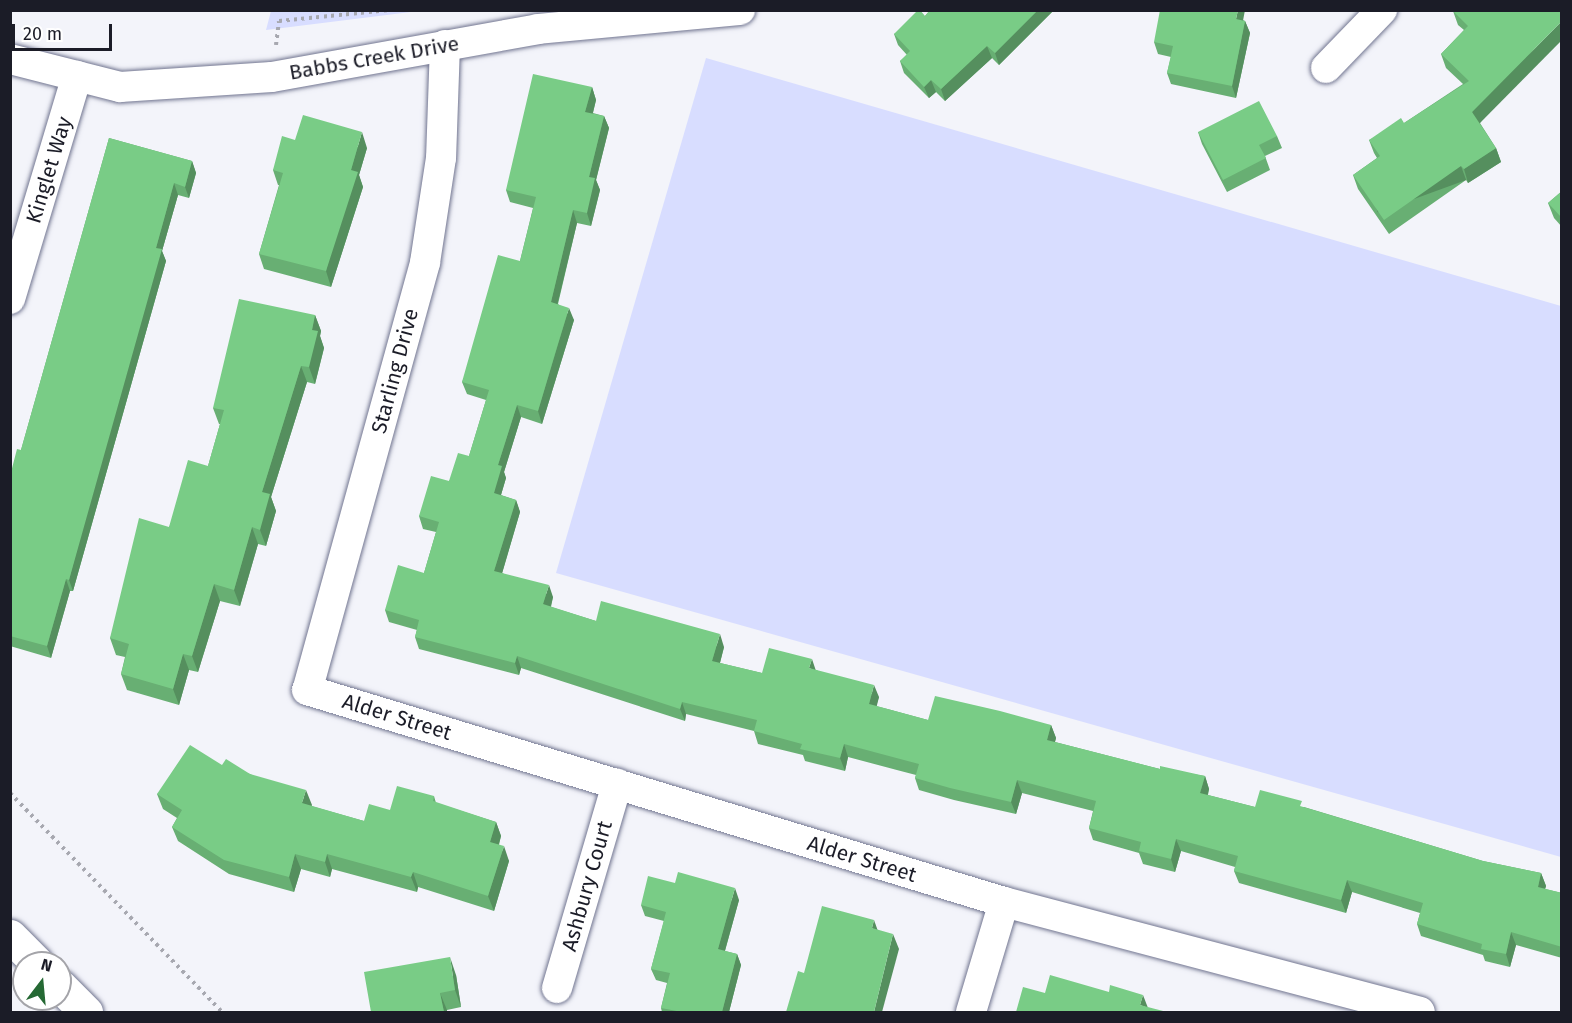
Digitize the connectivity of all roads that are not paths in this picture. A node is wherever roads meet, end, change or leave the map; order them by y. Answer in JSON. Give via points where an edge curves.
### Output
{"nodes":[{"id":1,"x":740,"y":10,"type":"edge"},
{"id":2,"x":1382,"y":10,"type":"edge"},
{"id":3,"x":445,"y":45,"type":"junction"},
{"id":4,"x":10,"y":58,"type":"edge"},
{"id":5,"x":1326,"y":68,"type":"dead end"},
{"id":6,"x":77,"y":76,"type":"junction"},
{"id":7,"x":10,"y":299,"type":"edge"},
{"id":8,"x":307,"y":690,"type":"joint"},
{"id":9,"x":617,"y":784,"type":"junction"},
{"id":10,"x":1004,"y":902,"type":"junction"},
{"id":11,"x":10,"y":936,"type":"edge"},
{"id":12,"x":25,"y":951,"type":"edge"},
{"id":13,"x":557,"y":988,"type":"dead end"},
{"id":14,"x":72,"y":998,"type":"edge"},
{"id":15,"x":87,"y":1012,"type":"edge"},
{"id":16,"x":970,"y":1012,"type":"edge"},
{"id":17,"x":1420,"y":1012,"type":"edge"}],
"edges":[{"from":1,"to":3,"type":"street","name":"Babbs Creek Drive","via":[[538,28]]},
{"from":2,"to":5,"type":"street"},
{"from":3,"to":6,"type":"street","name":"Babbs Creek Drive","via":[[272,77],[120,87]]},
{"from":3,"to":8,"type":"street","name":"Starling Drive","via":[[441,158],[425,263]]},
{"from":4,"to":6,"type":"street","name":"Babbs Creek Drive"},
{"from":6,"to":7,"type":"street","name":"Kinglet Way"},
{"from":8,"to":9,"type":"street","name":"Alder Street"},
{"from":9,"to":10,"type":"street","name":"Alder Street"},
{"from":9,"to":13,"type":"street","name":"Ashbury Court"},
{"from":10,"to":16,"type":"street"},
{"from":10,"to":17,"type":"street","name":"Alder Street"},
{"from":11,"to":12,"type":"main road"},
{"from":14,"to":15,"type":"main road"}]}
